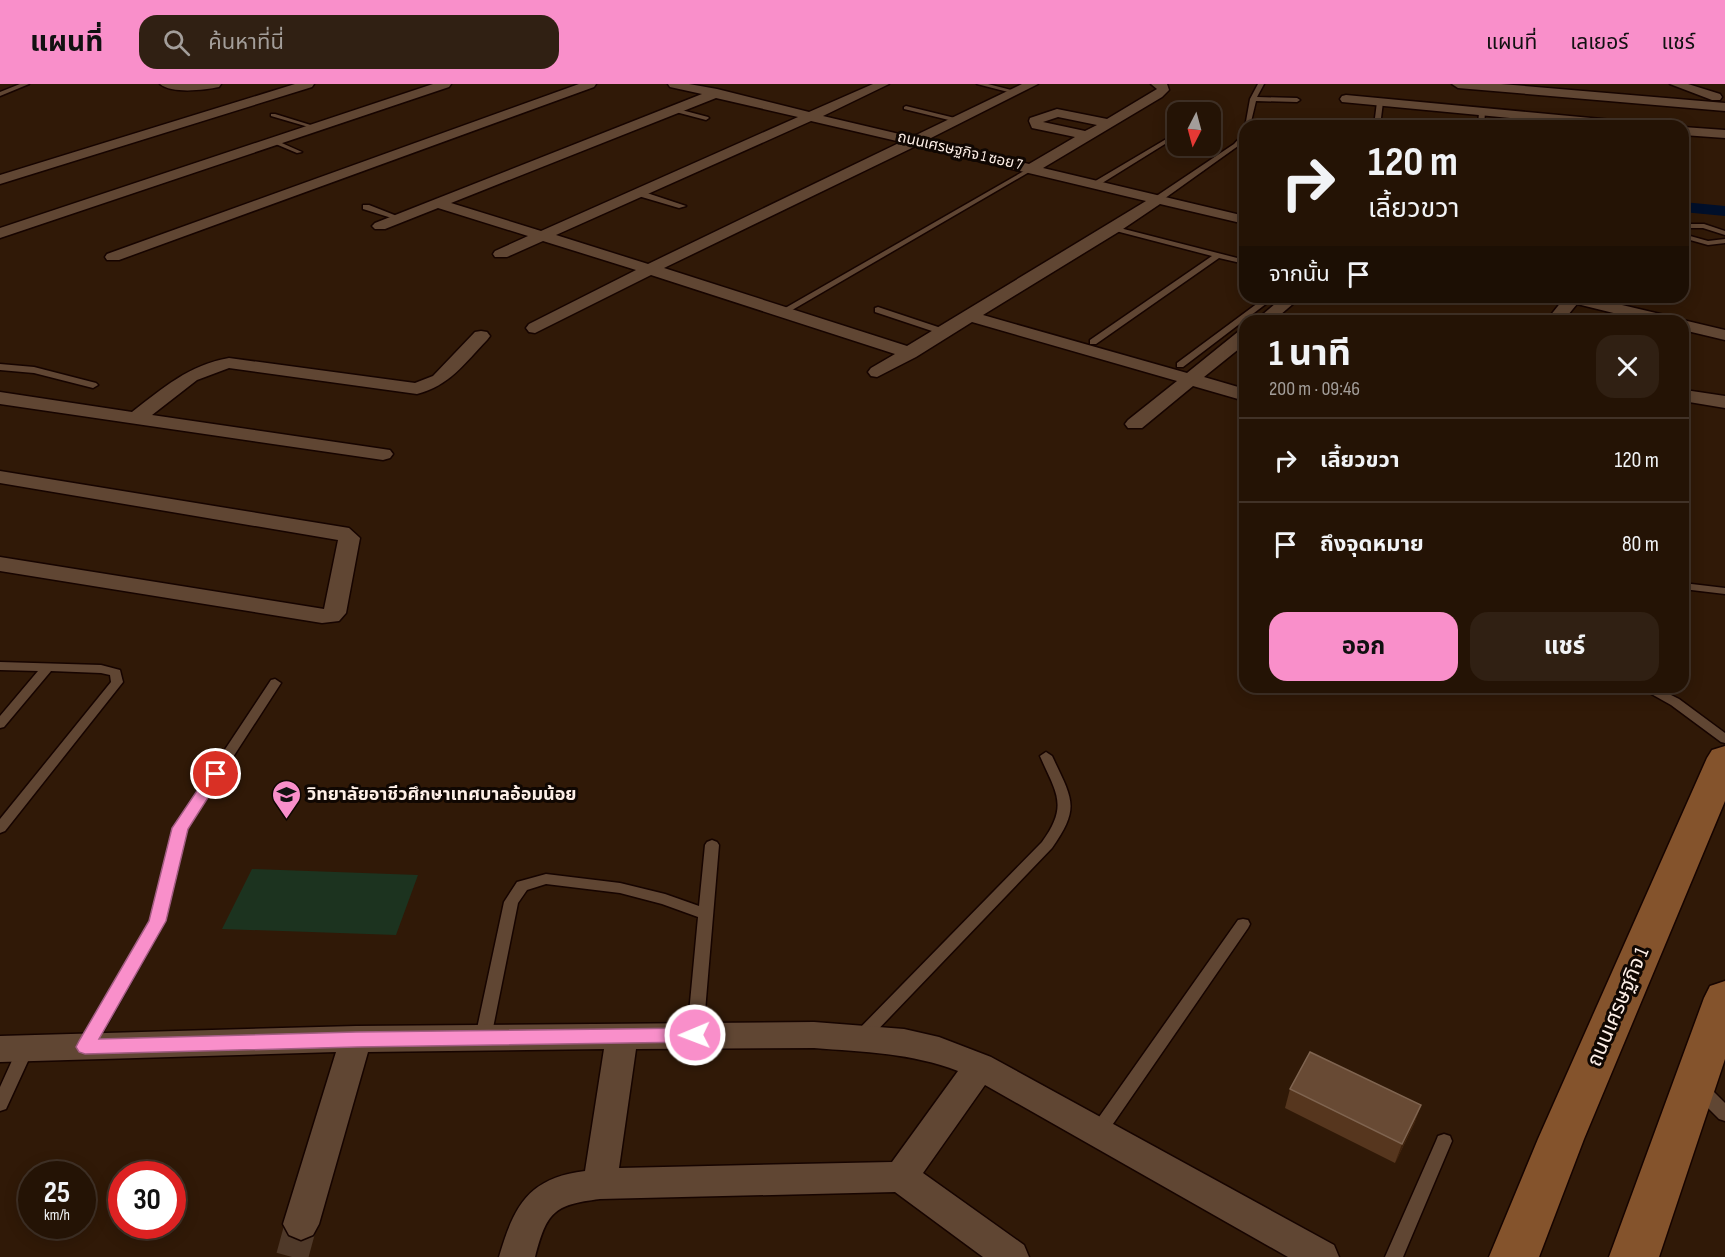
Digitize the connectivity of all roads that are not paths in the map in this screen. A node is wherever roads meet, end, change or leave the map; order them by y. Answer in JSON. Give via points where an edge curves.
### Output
{"nodes":[{"id":1,"x":26,"y":84,"type":"edge"},
{"id":2,"x":166,"y":84,"type":"edge"},
{"id":3,"x":215,"y":84,"type":"edge"},
{"id":4,"x":308,"y":84,"type":"edge"},
{"id":5,"x":445,"y":84,"type":"edge"},
{"id":6,"x":590,"y":84,"type":"edge"},
{"id":7,"x":674,"y":84,"type":"edge"},
{"id":8,"x":738,"y":84,"type":"edge"},
{"id":9,"x":883,"y":84,"type":"edge"},
{"id":10,"x":980,"y":84,"type":"edge"},
{"id":11,"x":1032,"y":84,"type":"edge"},
{"id":12,"x":1157,"y":84,"type":"edge"},
{"id":13,"x":1261,"y":84,"type":"edge"},
{"id":14,"x":1370,"y":84,"type":"edge"},
{"id":15,"x":1458,"y":84,"type":"edge"},
{"id":16,"x":1676,"y":84,"type":"edge"},
{"id":17,"x":1659,"y":87,"type":"dead end"},
{"id":18,"x":1558,"y":88,"type":"edge"},
{"id":19,"x":1016,"y":92,"type":"junction"},
{"id":20,"x":715,"y":93,"type":"junction"},
{"id":21,"x":0,"y":94,"type":"edge"},
{"id":22,"x":1253,"y":99,"type":"junction"},
{"id":23,"x":1346,"y":99,"type":"dead end"},
{"id":24,"x":1297,"y":100,"type":"dead end"},
{"id":25,"x":1374,"y":102,"type":"junction"},
{"id":26,"x":1724,"y":105,"type":"edge"},
{"id":27,"x":906,"y":108,"type":"dead end"},
{"id":28,"x":674,"y":110,"type":"junction"},
{"id":29,"x":1482,"y":112,"type":"junction"},
{"id":30,"x":273,"y":115,"type":"dead end"},
{"id":31,"x":809,"y":116,"type":"junction"},
{"id":32,"x":706,"y":118,"type":"dead end"},
{"id":33,"x":957,"y":120,"type":"junction"},
{"id":34,"x":1248,"y":120,"type":"edge"},
{"id":35,"x":1376,"y":120,"type":"edge"},
{"id":36,"x":1481,"y":120,"type":"edge"},
{"id":37,"x":1547,"y":120,"type":"edge"},
{"id":38,"x":1109,"y":123,"type":"junction"},
{"id":39,"x":314,"y":127,"type":"junction"},
{"id":40,"x":1689,"y":132,"type":"edge"},
{"id":41,"x":1725,"y":135,"type":"edge"},
{"id":42,"x":1088,"y":136,"type":"junction"},
{"id":43,"x":273,"y":141,"type":"junction"},
{"id":44,"x":915,"y":141,"type":"junction"},
{"id":45,"x":1167,"y":141,"type":"edge"},
{"id":46,"x":1239,"y":141,"type":"edge"},
{"id":47,"x":299,"y":152,"type":"dead end"},
{"id":48,"x":1033,"y":168,"type":"junction"},
{"id":49,"x":0,"y":180,"type":"edge"},
{"id":50,"x":1096,"y":183,"type":"junction"},
{"id":51,"x":638,"y":193,"type":"junction"},
{"id":52,"x":1158,"y":199,"type":"junction"},
{"id":53,"x":436,"y":203,"type":"junction"},
{"id":54,"x":682,"y":206,"type":"dead end"},
{"id":55,"x":366,"y":207,"type":"dead end"},
{"id":56,"x":398,"y":218,"type":"junction"},
{"id":57,"x":1239,"y":219,"type":"edge"},
{"id":58,"x":380,"y":226,"type":"dead end"},
{"id":59,"x":1689,"y":226,"type":"edge"},
{"id":60,"x":1115,"y":228,"type":"junction"},
{"id":61,"x":0,"y":233,"type":"edge"},
{"id":62,"x":1725,"y":233,"type":"edge"},
{"id":63,"x":542,"y":235,"type":"junction"},
{"id":64,"x":1689,"y":238,"type":"edge"},
{"id":65,"x":1725,"y":242,"type":"edge"},
{"id":66,"x":501,"y":254,"type":"dead end"},
{"id":67,"x":1218,"y":255,"type":"junction"},
{"id":68,"x":113,"y":257,"type":"dead end"},
{"id":69,"x":1239,"y":260,"type":"edge"},
{"id":70,"x":650,"y":269,"type":"junction"},
{"id":71,"x":1264,"y":303,"type":"edge"},
{"id":72,"x":1286,"y":303,"type":"edge"},
{"id":73,"x":1568,"y":303,"type":"edge"},
{"id":74,"x":1593,"y":303,"type":"edge"},
{"id":75,"x":784,"y":310,"type":"junction"},
{"id":76,"x":878,"y":310,"type":"dead end"},
{"id":77,"x":1251,"y":315,"type":"edge"},
{"id":78,"x":1270,"y":315,"type":"edge"},
{"id":79,"x":1559,"y":315,"type":"edge"},
{"id":80,"x":1642,"y":315,"type":"edge"},
{"id":81,"x":969,"y":316,"type":"junction"},
{"id":82,"x":1239,"y":325,"type":"edge"},
{"id":83,"x":1689,"y":326,"type":"edge"},
{"id":84,"x":535,"y":328,"type":"dead end"},
{"id":85,"x":944,"y":332,"type":"junction"},
{"id":86,"x":1725,"y":335,"type":"edge"},
{"id":87,"x":482,"y":336,"type":"dead end"},
{"id":88,"x":1239,"y":339,"type":"edge"},
{"id":89,"x":1093,"y":342,"type":"dead end"},
{"id":90,"x":910,"y":352,"type":"junction"},
{"id":91,"x":0,"y":367,"type":"edge"},
{"id":92,"x":877,"y":372,"type":"dead end"},
{"id":93,"x":1185,"y":373,"type":"junction"},
{"id":94,"x":93,"y":385,"type":"dead end"},
{"id":95,"x":1239,"y":393,"type":"edge"},
{"id":96,"x":1689,"y":397,"type":"edge"},
{"id":97,"x":0,"y":398,"type":"edge"},
{"id":98,"x":1725,"y":402,"type":"edge"},
{"id":99,"x":136,"y":418,"type":"junction"},
{"id":100,"x":1135,"y":424,"type":"dead end"},
{"id":101,"x":383,"y":454,"type":"dead end"},
{"id":102,"x":0,"y":477,"type":"edge"},
{"id":103,"x":0,"y":564,"type":"edge"},
{"id":104,"x":1689,"y":587,"type":"edge"},
{"id":105,"x":1725,"y":591,"type":"edge"},
{"id":106,"x":0,"y":666,"type":"edge"},
{"id":107,"x":48,"y":667,"type":"junction"},
{"id":108,"x":275,"y":683,"type":"dead end"},
{"id":109,"x":1658,"y":693,"type":"edge"},
{"id":110,"x":0,"y":724,"type":"edge"},
{"id":111,"x":1725,"y":739,"type":"edge"},
{"id":112,"x":1046,"y":756,"type":"dead end"},
{"id":113,"x":1725,"y":758,"type":"edge"},
{"id":114,"x":0,"y":828,"type":"edge"},
{"id":115,"x":712,"y":845,"type":"dead end"},
{"id":116,"x":706,"y":914,"type":"junction"},
{"id":117,"x":1243,"y":924,"type":"dead end"},
{"id":118,"x":1725,"y":998,"type":"edge"},
{"id":119,"x":695,"y":1035,"type":"junction"},
{"id":120,"x":622,"y":1037,"type":"junction"},
{"id":121,"x":861,"y":1037,"type":"junction"},
{"id":122,"x":483,"y":1038,"type":"junction"},
{"id":123,"x":356,"y":1039,"type":"junction"},
{"id":124,"x":85,"y":1047,"type":"junction"},
{"id":125,"x":13,"y":1048,"type":"edge"},
{"id":126,"x":980,"y":1066,"type":"junction"},
{"id":127,"x":1694,"y":1083,"type":"junction"},
{"id":128,"x":0,"y":1104,"type":"edge"},
{"id":129,"x":1725,"y":1114,"type":"edge"},
{"id":130,"x":1098,"y":1132,"type":"junction"},
{"id":131,"x":1444,"y":1141,"type":"dead end"},
{"id":132,"x":901,"y":1177,"type":"junction"},
{"id":133,"x":600,"y":1184,"type":"junction"},
{"id":134,"x":301,"y":1224,"type":"tunnel mouth"},
{"id":135,"x":517,"y":1257,"type":"edge"},
{"id":136,"x":1011,"y":1257,"type":"edge"},
{"id":137,"x":1322,"y":1257,"type":"edge"},
{"id":138,"x":1394,"y":1257,"type":"edge"},
{"id":139,"x":1514,"y":1257,"type":"edge"},
{"id":140,"x":1634,"y":1257,"type":"edge"}],
"edges":[{"from":1,"to":21,"type":"lane"},
{"from":2,"to":3,"type":"street"},
{"from":4,"to":49,"type":"street"},
{"from":5,"to":39,"type":"street"},
{"from":6,"to":68,"type":"street"},
{"from":7,"to":20,"type":"street","name":"ถนนเศรษฐกิจ 1 ซอย 7"},
{"from":8,"to":20,"type":"street"},
{"from":9,"to":31,"type":"street"},
{"from":10,"to":19,"type":"lane"},
{"from":11,"to":19,"type":"street"},
{"from":12,"to":38,"type":"street","via":[[1163,90]]},
{"from":13,"to":22,"type":"lane"},
{"from":14,"to":25,"type":"street"},
{"from":15,"to":18,"type":"street"},
{"from":16,"to":26,"type":"street"},
{"from":17,"to":26,"type":"street"},
{"from":18,"to":26,"type":"street"},
{"from":19,"to":33,"type":"street"},
{"from":20,"to":28,"type":"street"},
{"from":20,"to":31,"type":"street","name":"ถนนเศรษฐกิจ 1 ซอย 7"},
{"from":22,"to":24,"type":"lane"},
{"from":22,"to":34,"type":"lane"},
{"from":23,"to":25,"type":"street"},
{"from":25,"to":29,"type":"street"},
{"from":25,"to":35,"type":"lane"},
{"from":27,"to":33,"type":"lane"},
{"from":28,"to":32,"type":"lane"},
{"from":28,"to":53,"type":"street"},
{"from":29,"to":36,"type":"lane"},
{"from":29,"to":37,"type":"street"},
{"from":30,"to":39,"type":"lane"},
{"from":31,"to":44,"type":"street","name":"ถนนเศรษฐกิจ 1 ซอย 7"},
{"from":31,"to":51,"type":"street"},
{"from":33,"to":44,"type":"street"},
{"from":38,"to":42,"type":"street"},
{"from":38,"to":42,"type":"street","via":[[1057,113],[1034,123]]},
{"from":39,"to":43,"type":"street"},
{"from":40,"to":41,"type":"street"},
{"from":42,"to":48,"type":"street"},
{"from":43,"to":47,"type":"lane"},
{"from":43,"to":61,"type":"street"},
{"from":44,"to":48,"type":"street","name":"ถนนเศรษฐกิจ 1 ซอย 7"},
{"from":44,"to":70,"type":"street"},
{"from":45,"to":50,"type":"lane"},
{"from":46,"to":52,"type":"lane"},
{"from":48,"to":50,"type":"street","name":"ถนนเศรษฐกิจ 1 ซอย 7"},
{"from":48,"to":75,"type":"lane"},
{"from":50,"to":52,"type":"street","name":"ถนนเศรษฐกิจ 1 ซอย 7"},
{"from":51,"to":54,"type":"lane"},
{"from":51,"to":63,"type":"street"},
{"from":52,"to":57,"type":"street","name":"ถนนเศรษฐกิจ 1 ซอย 7"},
{"from":52,"to":60,"type":"street"},
{"from":53,"to":56,"type":"street"},
{"from":53,"to":63,"type":"street"},
{"from":55,"to":56,"type":"lane"},
{"from":56,"to":58,"type":"street"},
{"from":59,"to":62,"type":"lane"},
{"from":60,"to":67,"type":"lane"},
{"from":60,"to":81,"type":"street"},
{"from":63,"to":66,"type":"street"},
{"from":63,"to":70,"type":"street"},
{"from":64,"to":65,"type":"lane","via":[[1708,243]]},
{"from":67,"to":69,"type":"lane"},
{"from":67,"to":89,"type":"lane"},
{"from":70,"to":75,"type":"street"},
{"from":70,"to":84,"type":"street"},
{"from":71,"to":77,"type":"lane"},
{"from":72,"to":78,"type":"street"},
{"from":73,"to":79,"type":"street"},
{"from":74,"to":80,"type":"street"},
{"from":75,"to":90,"type":"street"},
{"from":76,"to":85,"type":"lane"},
{"from":81,"to":85,"type":"street"},
{"from":81,"to":93,"type":"street"},
{"from":82,"to":93,"type":"lane"},
{"from":83,"to":86,"type":"street"},
{"from":85,"to":90,"type":"street"},
{"from":87,"to":99,"type":"street","via":[[439,380],[417,389],[243,364],[212,365],[197,371]]},
{"from":88,"to":93,"type":"street"},
{"from":90,"to":92,"type":"street"},
{"from":91,"to":94,"type":"lane","via":[[34,370]]},
{"from":93,"to":95,"type":"street"},
{"from":93,"to":100,"type":"street"},
{"from":96,"to":98,"type":"street"},
{"from":97,"to":99,"type":"street"},
{"from":99,"to":101,"type":"street"},
{"from":102,"to":103,"type":"street","via":[[342,532],[349,538],[335,613],[331,616]]},
{"from":104,"to":105,"type":"lane"},
{"from":106,"to":107,"type":"lane"},
{"from":107,"to":110,"type":"lane"},
{"from":107,"to":114,"type":"lane","via":[[101,669],[116,673],[117,682]]},
{"from":108,"to":124,"type":"lane","via":[[180,828],[158,921]]},
{"from":109,"to":111,"type":"lane"},
{"from":112,"to":121,"type":"lane","via":[[1067,811],[1062,826]]},
{"from":113,"to":139,"type":"main road","name":"ถนนเศรษฐกิจ 1"},
{"from":115,"to":116,"type":"lane"},
{"from":116,"to":119,"type":"lane"},
{"from":116,"to":122,"type":"lane","via":[[620,888],[546,879],[522,886],[511,902]]},
{"from":117,"to":130,"type":"lane"},
{"from":118,"to":127,"type":"main road"},
{"from":119,"to":120,"type":"street"},
{"from":119,"to":121,"type":"street"},
{"from":120,"to":122,"type":"street"},
{"from":120,"to":133,"type":"street"},
{"from":121,"to":126,"type":"street","via":[[939,1050]]},
{"from":122,"to":123,"type":"street"},
{"from":123,"to":124,"type":"street"},
{"from":123,"to":134,"type":"street"},
{"from":124,"to":125,"type":"street"},
{"from":125,"to":128,"type":"lane"},
{"from":126,"to":130,"type":"street"},
{"from":126,"to":132,"type":"street"},
{"from":127,"to":129,"type":"lane"},
{"from":127,"to":140,"type":"main road"},
{"from":130,"to":137,"type":"street"},
{"from":131,"to":138,"type":"lane"},
{"from":132,"to":133,"type":"street"},
{"from":132,"to":136,"type":"street"},
{"from":133,"to":135,"type":"street","via":[[568,1187],[549,1195],[526,1221]]}]}
